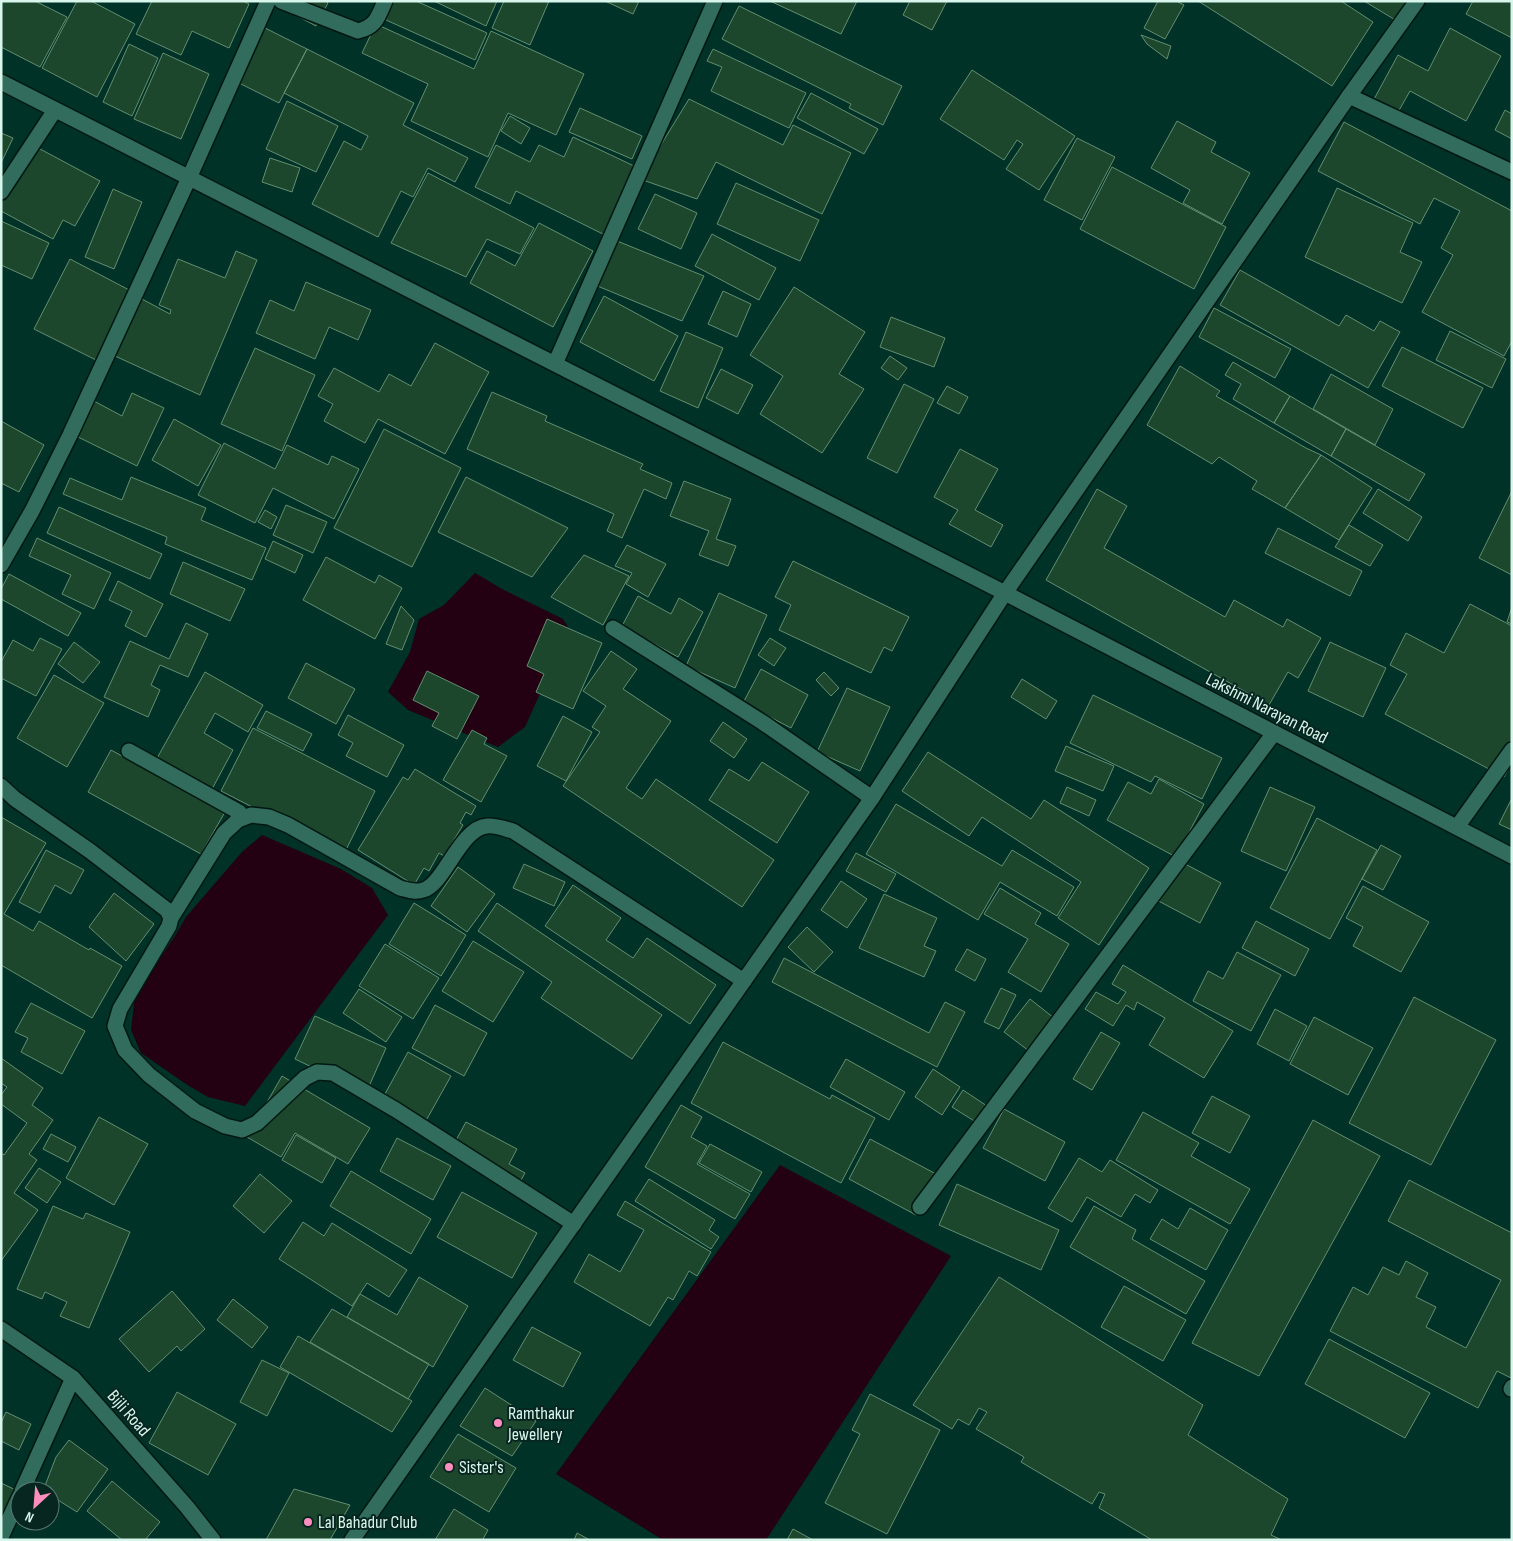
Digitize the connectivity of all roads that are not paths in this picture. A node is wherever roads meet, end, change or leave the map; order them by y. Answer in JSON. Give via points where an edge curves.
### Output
{"nodes":[{"id":1,"x":268,"y":1,"type":"edge"},
{"id":2,"x":281,"y":1,"type":"edge"},
{"id":3,"x":385,"y":1,"type":"edge"},
{"id":4,"x":716,"y":1,"type":"edge"},
{"id":5,"x":1417,"y":1,"type":"edge"},
{"id":6,"x":1,"y":82,"type":"edge"},
{"id":7,"x":1349,"y":96,"type":"junction"},
{"id":8,"x":55,"y":110,"type":"junction"},
{"id":9,"x":1512,"y":172,"type":"edge"},
{"id":10,"x":189,"y":178,"type":"junction"},
{"id":11,"x":1,"y":192,"type":"edge"},
{"id":12,"x":555,"y":364,"type":"junction"},
{"id":13,"x":1,"y":566,"type":"edge"},
{"id":14,"x":1005,"y":593,"type":"junction"},
{"id":15,"x":613,"y":628,"type":"dead end"},
{"id":16,"x":1274,"y":733,"type":"junction"},
{"id":17,"x":1512,"y":750,"type":"edge"},
{"id":18,"x":129,"y":751,"type":"dead end"},
{"id":19,"x":1,"y":786,"type":"edge"},
{"id":20,"x":872,"y":798,"type":"junction"},
{"id":21,"x":238,"y":820,"type":"junction"},
{"id":22,"x":1457,"y":827,"type":"junction"},
{"id":23,"x":1512,"y":856,"type":"edge"},
{"id":24,"x":171,"y":918,"type":"junction"},
{"id":25,"x":744,"y":981,"type":"junction"},
{"id":26,"x":920,"y":1208,"type":"dead end"},
{"id":27,"x":574,"y":1224,"type":"junction"},
{"id":28,"x":1,"y":1329,"type":"edge"},
{"id":29,"x":73,"y":1378,"type":"junction"},
{"id":30,"x":27,"y":1481,"type":"edge"},
{"id":31,"x":10,"y":1518,"type":"edge"},
{"id":32,"x":1,"y":1537,"type":"edge"},
{"id":33,"x":214,"y":1540,"type":"edge"},
{"id":34,"x":352,"y":1540,"type":"edge"}],
"edges":[{"from":1,"to":10,"type":"street"},
{"from":2,"to":3,"type":"street","via":[[358,31],[376,22]]},
{"from":4,"to":12,"type":"street"},
{"from":5,"to":7,"type":"street"},
{"from":6,"to":8,"type":"street","name":"Lakshmi Narayan Road"},
{"from":7,"to":9,"type":"street"},
{"from":7,"to":14,"type":"street"},
{"from":8,"to":10,"type":"street","name":"Lakshmi Narayan Road"},
{"from":8,"to":11,"type":"street"},
{"from":10,"to":12,"type":"street","name":"Lakshmi Narayan Road"},
{"from":10,"to":13,"type":"street","via":[[70,435]]},
{"from":12,"to":14,"type":"street","name":"Lakshmi Narayan Road"},
{"from":14,"to":16,"type":"street","name":"Lakshmi Narayan Road"},
{"from":14,"to":20,"type":"street"},
{"from":15,"to":20,"type":"street","via":[[762,722]]},
{"from":16,"to":22,"type":"street","name":"Lakshmi Narayan Road"},
{"from":16,"to":26,"type":"street"},
{"from":17,"to":22,"type":"street"},
{"from":18,"to":21,"type":"street","via":[[239,812]]},
{"from":19,"to":24,"type":"street","via":[[167,910]]},
{"from":20,"to":25,"type":"street"},
{"from":21,"to":24,"type":"street","via":[[224,833]]},
{"from":21,"to":25,"type":"street","via":[[251,816],[270,817],[413,892],[432,884],[466,838],[476,830],[498,826],[513,831]]},
{"from":22,"to":23,"type":"street","name":"Lakshmi Narayan Road"},
{"from":24,"to":27,"type":"street","via":[[120,1009],[115,1026],[125,1050],[173,1095],[224,1126],[242,1130],[257,1123],[305,1078],[317,1072],[333,1073]]},
{"from":25,"to":27,"type":"street"},
{"from":27,"to":34,"type":"street"},
{"from":28,"to":29,"type":"street","name":"Bijli Road"},
{"from":29,"to":30,"type":"street"},
{"from":29,"to":33,"type":"street","name":"Bijli Road"},
{"from":31,"to":32,"type":"street"}]}
